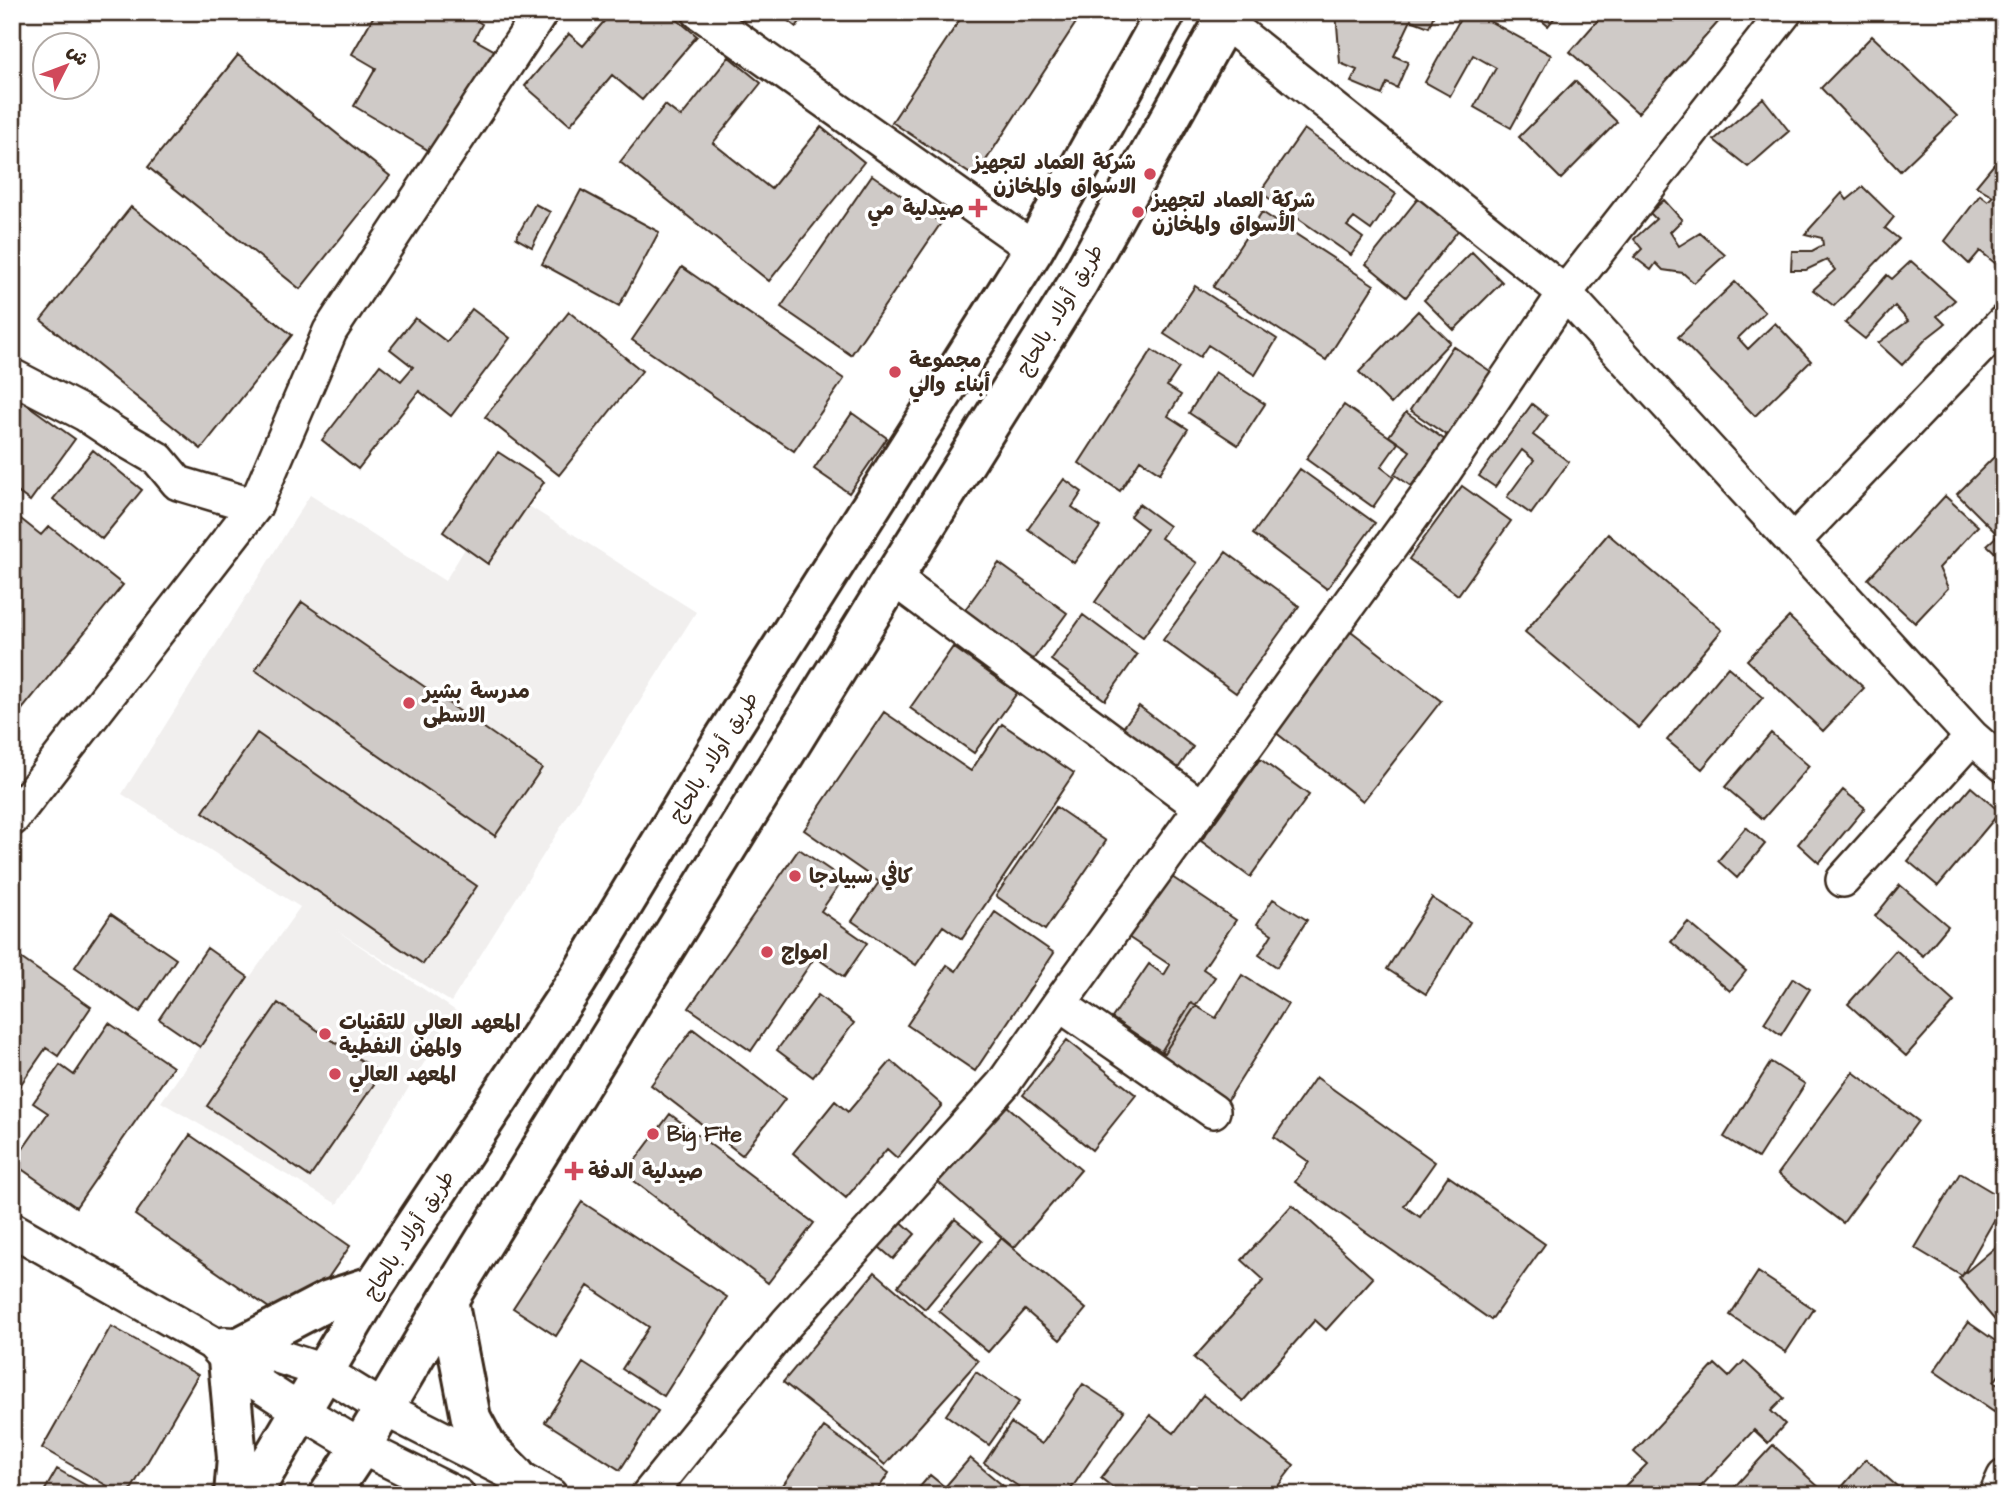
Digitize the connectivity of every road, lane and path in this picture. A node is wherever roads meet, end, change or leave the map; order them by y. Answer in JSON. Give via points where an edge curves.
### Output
{"nodes":[{"id":1,"x":541,"y":12,"type":"edge"},
{"id":2,"x":699,"y":12,"type":"edge"},
{"id":3,"x":1166,"y":12,"type":"edge"},
{"id":4,"x":1785,"y":12,"type":"edge"},
{"id":5,"x":1226,"y":17,"type":"edge"},
{"id":6,"x":1034,"y":249,"type":"junction"},
{"id":7,"x":1564,"y":293,"type":"junction"},
{"id":8,"x":2004,"y":322,"type":"edge"},
{"id":9,"x":12,"y":376,"type":"edge"},
{"id":10,"x":255,"y":506,"type":"junction"},
{"id":11,"x":1793,"y":542,"type":"junction"},
{"id":12,"x":893,"y":578,"type":"junction"},
{"id":13,"x":1972,"y":737,"type":"junction"},
{"id":14,"x":2004,"y":765,"type":"edge"},
{"id":15,"x":1201,"y":807,"type":"junction"},
{"id":16,"x":12,"y":819,"type":"edge"},
{"id":17,"x":1843,"y":880,"type":"dead end"},
{"id":18,"x":1059,"y":1003,"type":"junction"},
{"id":19,"x":1213,"y":1111,"type":"dead end"},
{"id":20,"x":12,"y":1229,"type":"edge"},
{"id":21,"x":375,"y":1284,"type":"junction"},
{"id":22,"x":448,"y":1300,"type":"junction"},
{"id":23,"x":227,"y":1349,"type":"junction"},
{"id":24,"x":323,"y":1371,"type":"junction"},
{"id":25,"x":383,"y":1408,"type":"junction"},
{"id":26,"x":302,"y":1410,"type":"junction"},
{"id":27,"x":361,"y":1447,"type":"junction"},
{"id":28,"x":515,"y":1475,"type":"junction"},
{"id":29,"x":2004,"y":1477,"type":"edge"},
{"id":30,"x":234,"y":1495,"type":"edge"},
{"id":31,"x":251,"y":1495,"type":"edge"},
{"id":32,"x":329,"y":1495,"type":"edge"},
{"id":33,"x":458,"y":1495,"type":"edge"},
{"id":34,"x":550,"y":1495,"type":"edge"},
{"id":35,"x":648,"y":1495,"type":"edge"},
{"id":36,"x":1996,"y":1495,"type":"edge"}],
"edges":[{"from":1,"to":10,"type":"street","via":[[330,331]]},
{"from":2,"to":6,"type":"street"},
{"from":3,"to":6,"type":"main road","name":"طريق أولاد بالحاج"},
{"from":4,"to":7,"type":"street"},
{"from":5,"to":7,"type":"street"},
{"from":5,"to":12,"type":"main road","name":"طريق أولاد بالحاج","via":[[1078,283]]},
{"from":6,"to":21,"type":"main road","name":"طريق أولاد بالحاج","via":[[722,742],[577,981]]},
{"from":7,"to":11,"type":"street"},
{"from":7,"to":15,"type":"street","via":[[1433,488]]},
{"from":8,"to":11,"type":"street"},
{"from":9,"to":10,"type":"street","via":[[158,459],[178,483]]},
{"from":10,"to":16,"type":"street"},
{"from":11,"to":13,"type":"street"},
{"from":12,"to":15,"type":"street"},
{"from":12,"to":22,"type":"main road","name":"طريق أولاد بالحاج"},
{"from":13,"to":14,"type":"street"},
{"from":13,"to":17,"type":"street"},
{"from":15,"to":18,"type":"street"},
{"from":18,"to":19,"type":"street"},
{"from":18,"to":35,"type":"street","via":[[1003,1084],[787,1323]]},
{"from":20,"to":23,"type":"street"},
{"from":21,"to":23,"type":"main road","via":[[329,1300]]},
{"from":21,"to":24,"type":"main road","name":"طريق أولاد بالحاج"},
{"from":22,"to":25,"type":"main road","name":"طريق أولاد بالحاج"},
{"from":22,"to":28,"type":"main road","via":[[471,1418],[486,1447]]},
{"from":23,"to":24,"type":"street"},
{"from":23,"to":26,"type":"street","via":[[260,1385]]},
{"from":23,"to":30,"type":"main road","via":[[237,1458]]},
{"from":24,"to":25,"type":"street"},
{"from":24,"to":26,"type":"main road","name":"طريق أولاد بالحاج"},
{"from":25,"to":27,"type":"main road","name":"طريق أولاد بالحاج"},
{"from":25,"to":28,"type":"street"},
{"from":26,"to":27,"type":"street"},
{"from":26,"to":31,"type":"main road","name":"طريق أولاد بالحاج"},
{"from":27,"to":32,"type":"main road","name":"طريق أولاد بالحاج"},
{"from":27,"to":33,"type":"street"},
{"from":28,"to":34,"type":"street"},
{"from":29,"to":36,"type":"street"}]}
